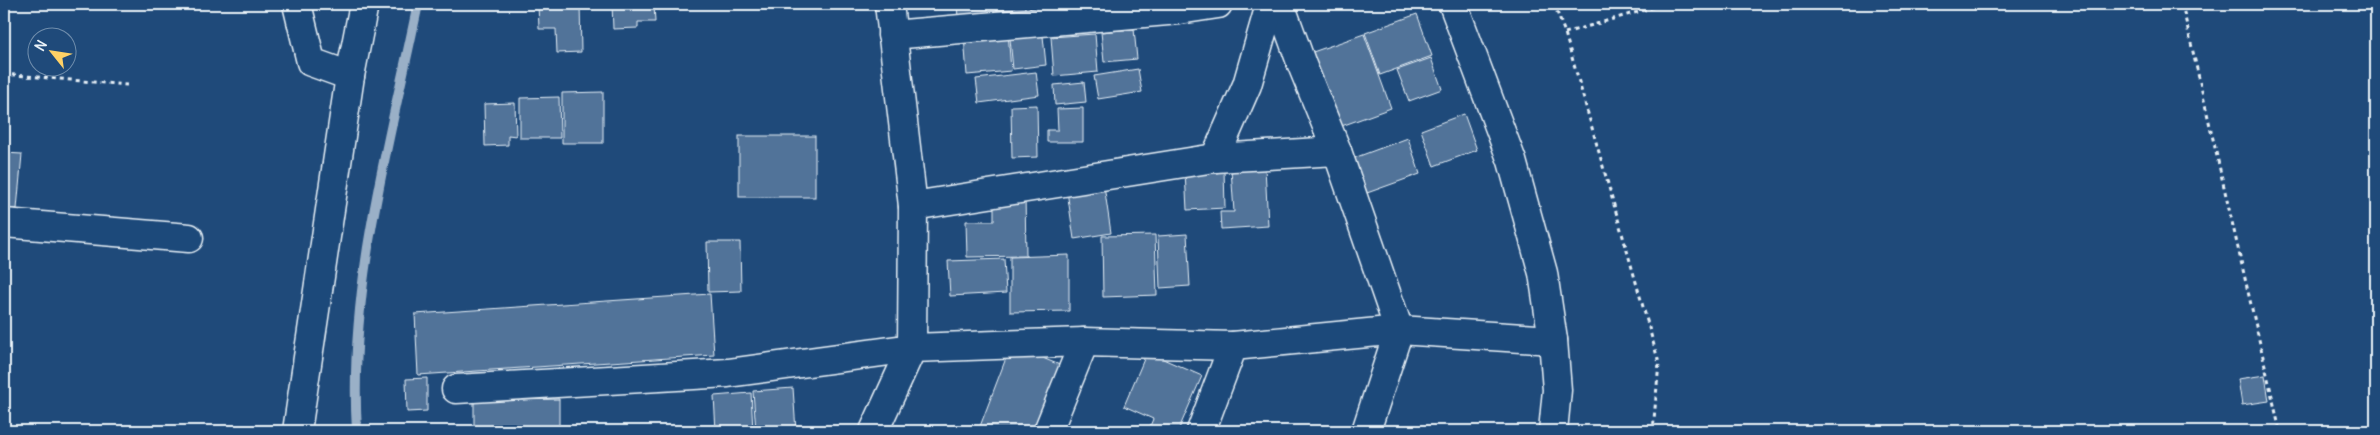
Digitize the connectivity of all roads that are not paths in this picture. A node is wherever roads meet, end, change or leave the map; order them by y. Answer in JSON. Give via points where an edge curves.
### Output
{"nodes":[{"id":1,"x":297,"y":4,"type":"edge"},
{"id":2,"x":364,"y":4,"type":"edge"},
{"id":3,"x":889,"y":4,"type":"edge"},
{"id":4,"x":1218,"y":4,"type":"edge"},
{"id":5,"x":1453,"y":4,"type":"edge"},
{"id":6,"x":1272,"y":5,"type":"edge"},
{"id":7,"x":1180,"y":7,"type":"edge"},
{"id":8,"x":892,"y":35,"type":"junction"},
{"id":9,"x":350,"y":76,"type":"junction"},
{"id":10,"x":1337,"y":151,"type":"junction"},
{"id":11,"x":1215,"y":158,"type":"junction"},
{"id":12,"x":913,"y":206,"type":"junction"},
{"id":13,"x":4,"y":223,"type":"edge"},
{"id":14,"x":189,"y":238,"type":"dead end"},
{"id":15,"x":1399,"y":330,"type":"junction"},
{"id":16,"x":1553,"y":340,"type":"junction"},
{"id":17,"x":1084,"y":342,"type":"junction"},
{"id":18,"x":1233,"y":346,"type":"junction"},
{"id":19,"x":912,"y":348,"type":"junction"},
{"id":20,"x":456,"y":389,"type":"dead end"},
{"id":21,"x":297,"y":431,"type":"edge"},
{"id":22,"x":874,"y":431,"type":"edge"},
{"id":23,"x":1048,"y":431,"type":"edge"},
{"id":24,"x":1201,"y":431,"type":"edge"},
{"id":25,"x":1366,"y":431,"type":"edge"},
{"id":26,"x":1553,"y":431,"type":"edge"}],
"edges":[{"from":1,"to":9,"type":"street","via":[[312,62]]},
{"from":2,"to":9,"type":"street"},
{"from":3,"to":8,"type":"street"},
{"from":4,"to":7,"type":"street"},
{"from":5,"to":16,"type":"street","via":[[1512,161],[1543,272]]},
{"from":6,"to":10,"type":"street","via":[[1302,65]]},
{"from":6,"to":11,"type":"street","via":[[1247,85]]},
{"from":7,"to":8,"type":"street"},
{"from":8,"to":12,"type":"street"},
{"from":9,"to":21,"type":"street"},
{"from":10,"to":11,"type":"street"},
{"from":10,"to":15,"type":"street"},
{"from":11,"to":12,"type":"street"},
{"from":12,"to":19,"type":"street"},
{"from":13,"to":14,"type":"street"},
{"from":15,"to":16,"type":"street"},
{"from":15,"to":18,"type":"street"},
{"from":15,"to":25,"type":"street"},
{"from":16,"to":26,"type":"street","via":[[1557,390]]},
{"from":17,"to":18,"type":"street"},
{"from":17,"to":19,"type":"street"},
{"from":17,"to":23,"type":"street"},
{"from":18,"to":24,"type":"street"},
{"from":19,"to":20,"type":"street","via":[[728,373]]},
{"from":19,"to":22,"type":"street"}]}
